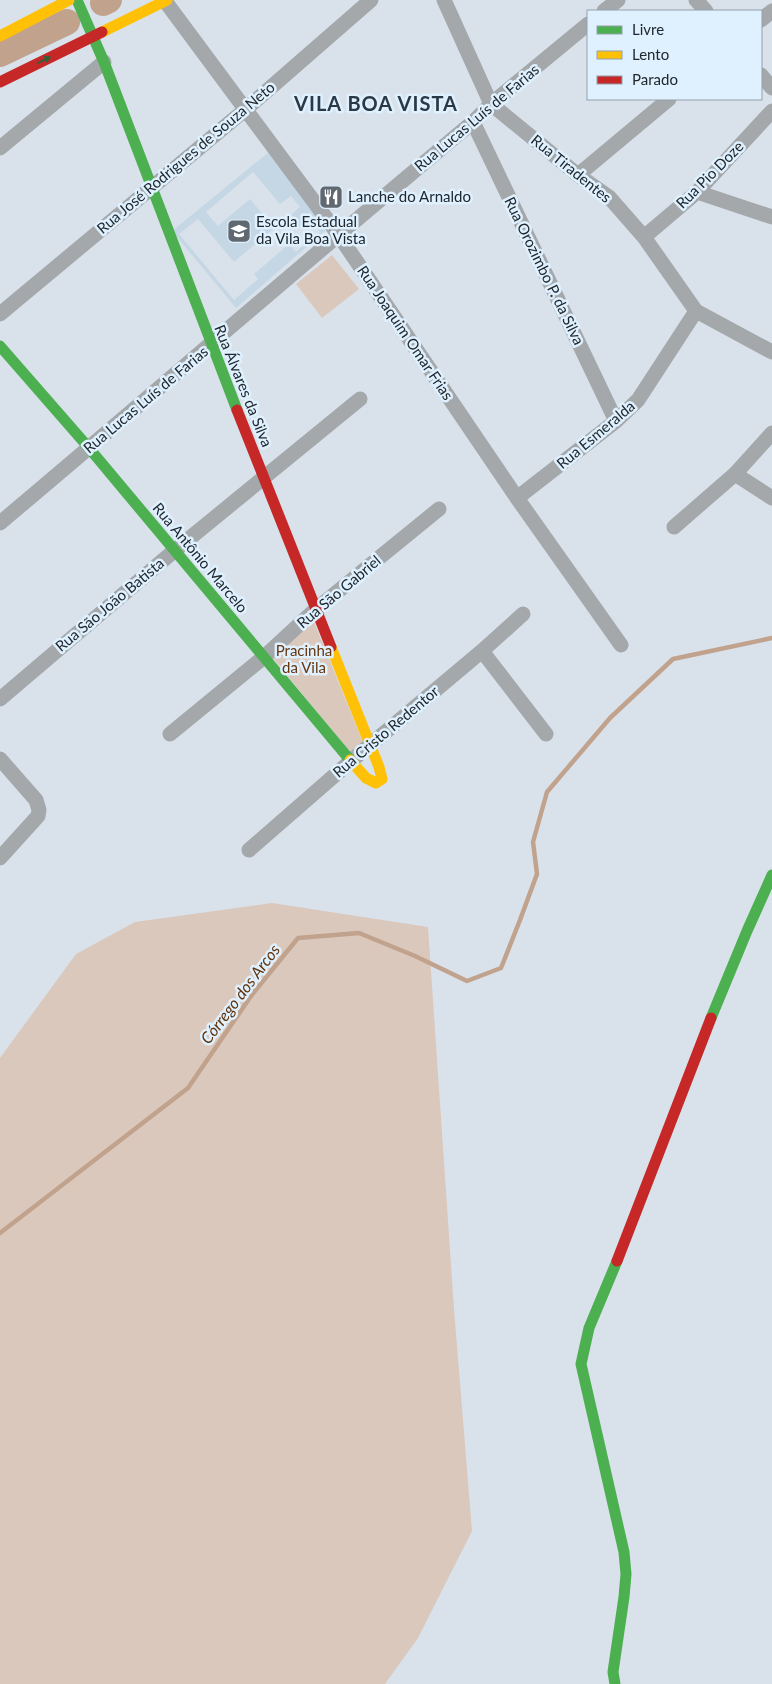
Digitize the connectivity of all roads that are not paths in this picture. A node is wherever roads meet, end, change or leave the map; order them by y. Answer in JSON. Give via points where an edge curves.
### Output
{"nodes":[{"id":1,"x":166,"y":0,"type":"edge"},
{"id":2,"x":371,"y":0,"type":"edge"},
{"id":3,"x":444,"y":0,"type":"edge"},
{"id":4,"x":618,"y":0,"type":"edge"},
{"id":5,"x":696,"y":0,"type":"edge"},
{"id":6,"x":75,"y":1,"type":"edge"},
{"id":7,"x":605,"y":10,"type":"edge"},
{"id":8,"x":705,"y":10,"type":"edge"},
{"id":9,"x":772,"y":11,"type":"edge"},
{"id":10,"x":762,"y":19,"type":"edge"},
{"id":11,"x":587,"y":25,"type":"edge"},
{"id":12,"x":91,"y":32,"type":"junction"},
{"id":13,"x":0,"y":36,"type":"edge"},
{"id":14,"x":104,"y":62,"type":"junction"},
{"id":15,"x":762,"y":76,"type":"edge"},
{"id":16,"x":0,"y":82,"type":"edge"},
{"id":17,"x":772,"y":88,"type":"edge"},
{"id":18,"x":667,"y":100,"type":"edge"},
{"id":19,"x":491,"y":104,"type":"junction"},
{"id":20,"x":246,"y":109,"type":"junction"},
{"id":21,"x":772,"y":111,"type":"edge"},
{"id":22,"x":473,"y":122,"type":"junction"},
{"id":23,"x":0,"y":148,"type":"edge"},
{"id":24,"x":578,"y":175,"type":"junction"},
{"id":25,"x":151,"y":187,"type":"junction"},
{"id":26,"x":697,"y":192,"type":"junction"},
{"id":27,"x":772,"y":217,"type":"edge"},
{"id":28,"x":338,"y":234,"type":"junction"},
{"id":29,"x":644,"y":237,"type":"junction"},
{"id":30,"x":696,"y":311,"type":"junction"},
{"id":31,"x":0,"y":314,"type":"edge"},
{"id":32,"x":211,"y":345,"type":"junction"},
{"id":33,"x":0,"y":346,"type":"edge"},
{"id":34,"x":772,"y":352,"type":"edge"},
{"id":35,"x":360,"y":399,"type":"dead end"},
{"id":36,"x":616,"y":421,"type":"junction"},
{"id":37,"x":772,"y":433,"type":"edge"},
{"id":38,"x":88,"y":448,"type":"junction"},
{"id":39,"x":735,"y":474,"type":"junction"},
{"id":40,"x":264,"y":478,"type":"junction"},
{"id":41,"x":518,"y":498,"type":"junction"},
{"id":42,"x":772,"y":498,"type":"edge"},
{"id":43,"x":440,"y":509,"type":"dead end"},
{"id":44,"x":0,"y":522,"type":"edge"},
{"id":45,"x":674,"y":527,"type":"dead end"},
{"id":46,"x":174,"y":551,"type":"junction"},
{"id":47,"x":315,"y":610,"type":"junction"},
{"id":48,"x":523,"y":614,"type":"dead end"},
{"id":49,"x":621,"y":645,"type":"dead end"},
{"id":50,"x":482,"y":651,"type":"junction"},
{"id":51,"x":264,"y":657,"type":"junction"},
{"id":52,"x":0,"y":699,"type":"edge"},
{"id":53,"x":170,"y":734,"type":"dead end"},
{"id":54,"x":546,"y":734,"type":"dead end"},
{"id":55,"x":370,"y":746,"type":"junction"},
{"id":56,"x":0,"y":759,"type":"edge"},
{"id":57,"x":351,"y":761,"type":"junction"},
{"id":58,"x":380,"y":782,"type":"joint"},
{"id":59,"x":249,"y":850,"type":"dead end"},
{"id":60,"x":0,"y":858,"type":"edge"},
{"id":61,"x":772,"y":875,"type":"edge"},
{"id":62,"x":615,"y":1684,"type":"edge"}],
"edges":[{"from":1,"to":12,"type":"street"},
{"from":1,"to":20,"type":"street","name":"Rua Joaquim Omar Frias"},
{"from":2,"to":20,"type":"street","name":"Rua José Rodrigues de Souza Neto"},
{"from":3,"to":19,"type":"street","name":"Rua Tiradentes"},
{"from":4,"to":7,"type":"street"},
{"from":5,"to":8,"type":"street"},
{"from":6,"to":12,"type":"street","name":"Rua Álvares da Silva"},
{"from":6,"to":13,"type":"street"},
{"from":9,"to":10,"type":"street"},
{"from":11,"to":19,"type":"street","name":"Rua Lucas Luís de Farias"},
{"from":12,"to":14,"type":"street","name":"Rua Álvares da Silva"},
{"from":16,"to":12,"type":"street","one_way":true},
{"from":14,"to":23,"type":"street"},
{"from":14,"to":25,"type":"street","name":"Rua Álvares da Silva"},
{"from":15,"to":17,"type":"street"},
{"from":18,"to":24,"type":"street"},
{"from":19,"to":22,"type":"street","name":"Rua Lucas Luís de Farias"},
{"from":19,"to":24,"type":"street","name":"Rua Tiradentes"},
{"from":20,"to":25,"type":"street","name":"Rua José Rodrigues de Souza Neto"},
{"from":20,"to":28,"type":"street","name":"Rua Joaquim Omar Frias"},
{"from":21,"to":26,"type":"street","name":"Rua Pio Doze"},
{"from":22,"to":28,"type":"street","name":"Rua Lucas Luís de Farias"},
{"from":22,"to":36,"type":"street","name":"Rua Orozimbo P. da Silva"},
{"from":24,"to":29,"type":"street","name":"Rua Tiradentes","via":[[608,197]]},
{"from":25,"to":31,"type":"street","name":"Rua José Rodrigues de Souza Neto"},
{"from":25,"to":32,"type":"street","name":"Rua Álvares da Silva"},
{"from":26,"to":27,"type":"street"},
{"from":26,"to":29,"type":"street","name":"Rua Pio Doze"},
{"from":28,"to":32,"type":"street","name":"Rua Lucas Luís de Farias"},
{"from":28,"to":41,"type":"street","name":"Rua Joaquim Omar Frias"},
{"from":29,"to":30,"type":"street","name":"Rua Tiradentes"},
{"from":30,"to":34,"type":"street","name":"Rua Tiradentes"},
{"from":30,"to":36,"type":"street","name":"Rua Esmeralda","via":[[638,400]]},
{"from":32,"to":38,"type":"street","name":"Rua Lucas Luís de Farias"},
{"from":32,"to":40,"type":"street","name":"Rua Álvares da Silva"},
{"from":33,"to":38,"type":"street","name":"Rua Antônio Marcelo"},
{"from":35,"to":40,"type":"street","name":"Rua São João Batista"},
{"from":36,"to":41,"type":"street","name":"Rua Esmeralda"},
{"from":37,"to":39,"type":"street"},
{"from":38,"to":44,"type":"street","name":"Rua Lucas Luís de Farias"},
{"from":38,"to":46,"type":"street","name":"Rua Antônio Marcelo"},
{"from":39,"to":42,"type":"street"},
{"from":39,"to":45,"type":"street"},
{"from":40,"to":46,"type":"street","name":"Rua São João Batista"},
{"from":40,"to":47,"type":"street","name":"Rua Álvares da Silva"},
{"from":41,"to":49,"type":"street","name":"Rua Joaquim Omar Frias"},
{"from":43,"to":47,"type":"street","name":"Rua São Gabriel"},
{"from":46,"to":51,"type":"street","name":"Rua Antônio Marcelo"},
{"from":46,"to":52,"type":"street","name":"Rua São João Batista"},
{"from":47,"to":51,"type":"street","name":"Rua São Gabriel"},
{"from":47,"to":55,"type":"street","name":"Rua Álvares da Silva"},
{"from":48,"to":50,"type":"street","name":"Rua Cristo Redentor"},
{"from":50,"to":54,"type":"street"},
{"from":50,"to":55,"type":"street","name":"Rua Cristo Redentor"},
{"from":51,"to":53,"type":"street","name":"Rua São Gabriel"},
{"from":51,"to":57,"type":"street","name":"Rua Antônio Marcelo"},
{"from":55,"to":57,"type":"street","name":"Rua Cristo Redentor"},
{"from":55,"to":58,"type":"street","name":"Rua Álvares da Silva","via":[[381,776]]},
{"from":56,"to":60,"type":"street","via":[[36,800],[39,810],[38,816]]},
{"from":57,"to":58,"type":"street","name":"Rua Antônio Marcelo","via":[[366,778]]},
{"from":57,"to":59,"type":"street","name":"Rua Cristo Redentor"},
{"from":61,"to":62,"type":"street","via":[[699,1048],[584,1344],[582,1364],[586,1391],[624,1552],[626,1574],[613,1672]]}]}
